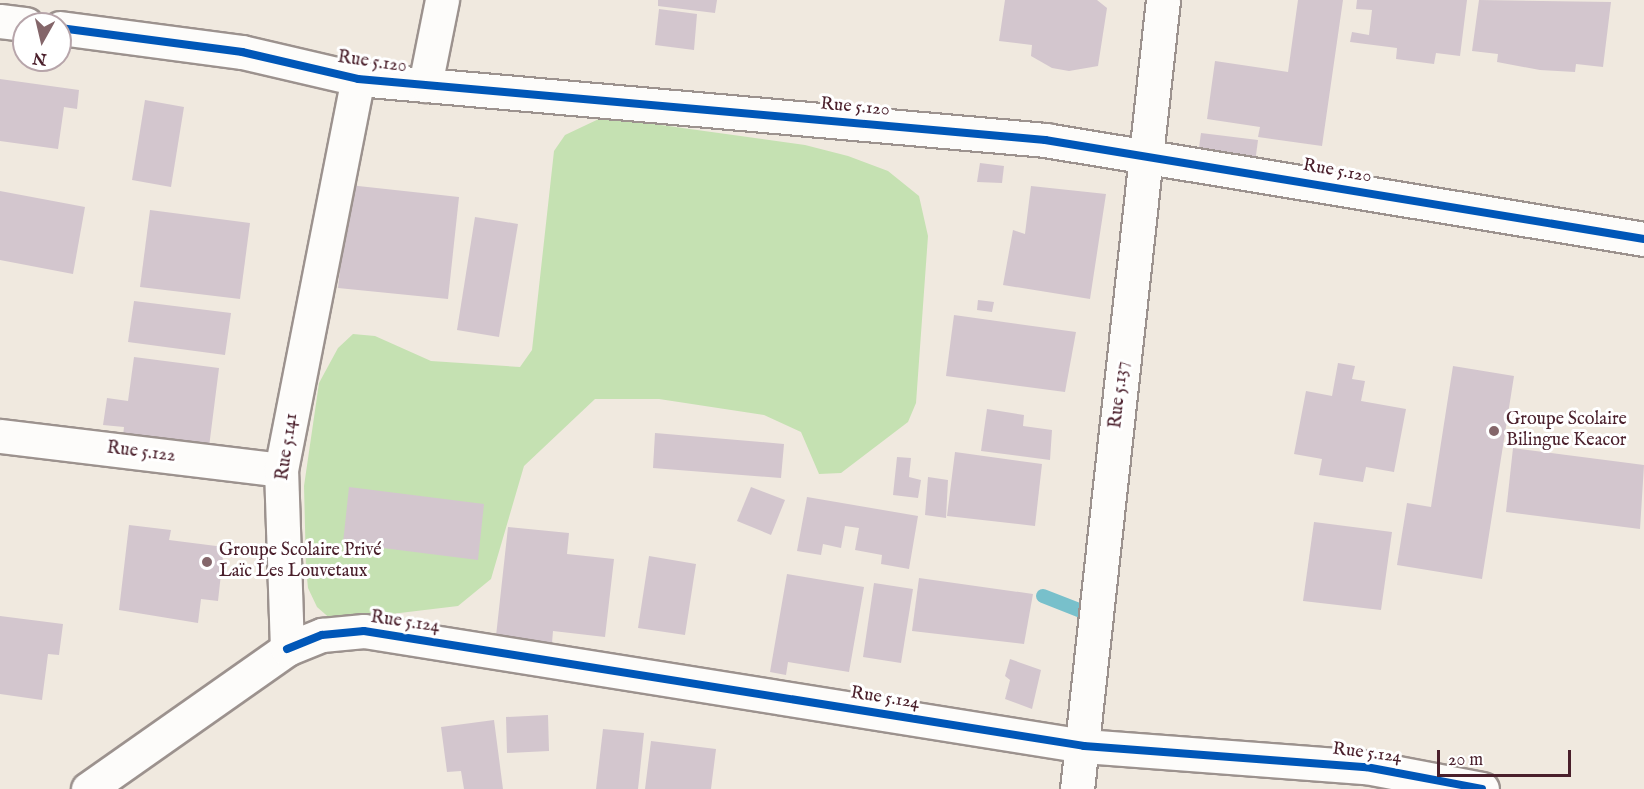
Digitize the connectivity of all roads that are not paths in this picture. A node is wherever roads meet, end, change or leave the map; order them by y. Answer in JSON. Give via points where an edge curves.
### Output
{"nodes":[{"id":1,"x":442,"y":0,"type":"edge"},
{"id":2,"x":1163,"y":0,"type":"edge"},
{"id":3,"x":72,"y":30,"type":"edge"},
{"id":4,"x":358,"y":79,"type":"junction"},
{"id":5,"x":425,"y":84,"type":"junction"},
{"id":6,"x":1145,"y":154,"type":"junction"},
{"id":7,"x":1644,"y":239,"type":"edge"},
{"id":8,"x":0,"y":436,"type":"edge"},
{"id":9,"x":281,"y":470,"type":"junction"},
{"id":10,"x":287,"y":649,"type":"junction"},
{"id":11,"x":1084,"y":746,"type":"junction"},
{"id":12,"x":88,"y":789,"type":"edge"},
{"id":13,"x":1077,"y":789,"type":"edge"},
{"id":14,"x":1482,"y":789,"type":"edge"}],
"edges":[{"from":1,"to":5,"type":"street"},
{"from":2,"to":6,"type":"street","name":"Rue 5.137"},
{"from":3,"to":4,"type":"street","name":"Rue 5.120","via":[[242,52]]},
{"from":4,"to":5,"type":"street","name":"Rue 5.120"},
{"from":4,"to":9,"type":"street","name":"Rue 5.141"},
{"from":5,"to":6,"type":"street","name":"Rue 5.120","via":[[1046,140]]},
{"from":6,"to":7,"type":"street","name":"Rue 5.120"},
{"from":6,"to":11,"type":"street","name":"Rue 5.137"},
{"from":8,"to":9,"type":"street","name":"Rue 5.122"},
{"from":9,"to":10,"type":"street","name":"Rue 5.141"},
{"from":10,"to":11,"type":"street","name":"Rue 5.124","via":[[322,635],[364,631]]},
{"from":10,"to":12,"type":"street"},
{"from":11,"to":13,"type":"street","name":"Rue 5.137"},
{"from":11,"to":14,"type":"street","name":"Rue 5.124","via":[[1366,767]]}]}
